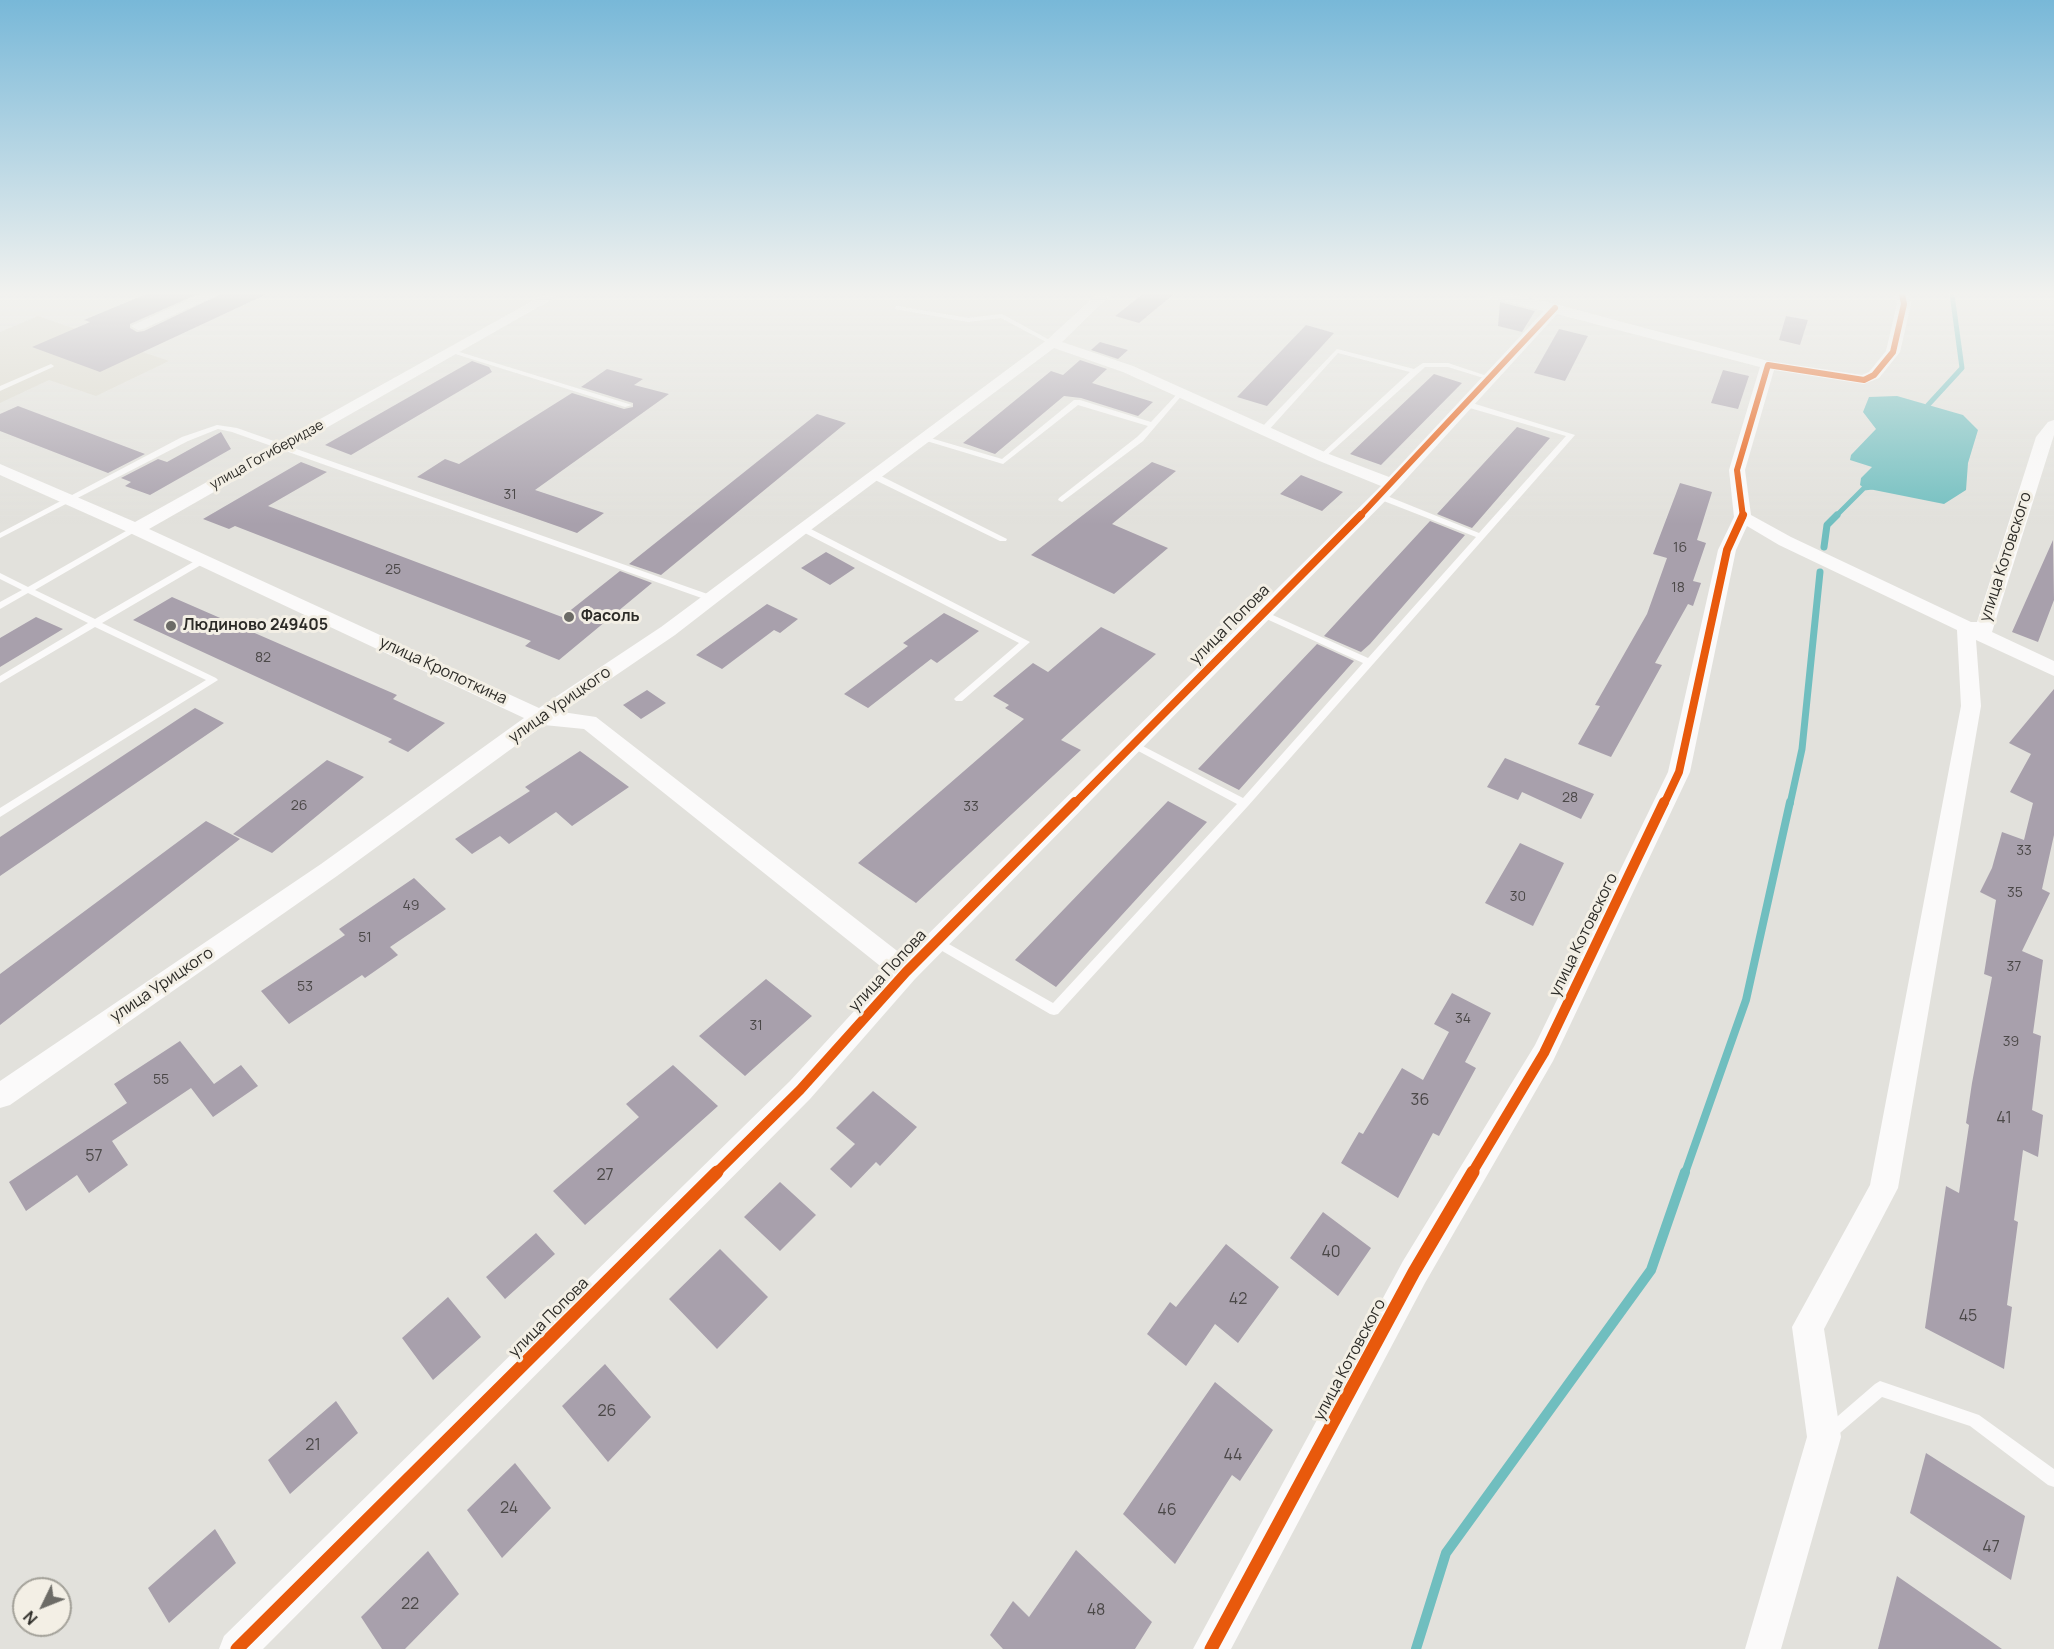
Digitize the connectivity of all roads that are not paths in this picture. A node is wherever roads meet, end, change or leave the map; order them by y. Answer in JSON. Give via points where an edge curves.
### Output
{"nodes":[{"id":1,"x":40,"y":371,"type":"edge"},
{"id":2,"x":417,"y":371,"type":"edge"},
{"id":3,"x":517,"y":371,"type":"edge"},
{"id":4,"x":1015,"y":371,"type":"edge"},
{"id":5,"x":1132,"y":371,"type":"edge"},
{"id":6,"x":1319,"y":371,"type":"edge"},
{"id":7,"x":1415,"y":371,"type":"edge"},
{"id":8,"x":1469,"y":371,"type":"edge"},
{"id":9,"x":1497,"y":371,"type":"edge"},
{"id":10,"x":1766,"y":371,"type":"edge"},
{"id":11,"x":1806,"y":371,"type":"edge"},
{"id":12,"x":1877,"y":371,"type":"edge"},
{"id":13,"x":1490,"y":378,"type":"junction"},
{"id":14,"x":0,"y":389,"type":"edge"},
{"id":15,"x":1180,"y":393,"type":"junction"},
{"id":16,"x":1466,"y":404,"type":"junction"},
{"id":17,"x":628,"y":405,"type":"dead end"},
{"id":18,"x":1152,"y":425,"type":"junction"},
{"id":19,"x":2054,"y":425,"type":"edge"},
{"id":20,"x":1264,"y":430,"type":"junction"},
{"id":21,"x":924,"y":439,"type":"junction"},
{"id":22,"x":282,"y":447,"type":"junction"},
{"id":23,"x":1323,"y":457,"type":"junction"},
{"id":24,"x":0,"y":470,"type":"edge"},
{"id":25,"x":874,"y":476,"type":"junction"},
{"id":26,"x":1386,"y":490,"type":"junction"},
{"id":27,"x":70,"y":500,"type":"junction"},
{"id":28,"x":1062,"y":500,"type":"dead end"},
{"id":29,"x":1743,"y":517,"type":"junction"},
{"id":30,"x":802,"y":528,"type":"junction"},
{"id":31,"x":136,"y":529,"type":"junction"},
{"id":32,"x":0,"y":536,"type":"edge"},
{"id":33,"x":1480,"y":536,"type":"junction"},
{"id":34,"x":1004,"y":539,"type":"dead end"},
{"id":35,"x":202,"y":560,"type":"junction"},
{"id":36,"x":0,"y":576,"type":"edge"},
{"id":37,"x":28,"y":590,"type":"junction"},
{"id":38,"x":713,"y":598,"type":"junction"},
{"id":39,"x":0,"y":606,"type":"edge"},
{"id":40,"x":1263,"y":614,"type":"junction"},
{"id":41,"x":95,"y":623,"type":"junction"},
{"id":42,"x":1966,"y":628,"type":"junction"},
{"id":43,"x":1369,"y":662,"type":"junction"},
{"id":44,"x":2054,"y":669,"type":"edge"},
{"id":45,"x":0,"y":680,"type":"edge"},
{"id":46,"x":959,"y":699,"type":"dead end"},
{"id":47,"x":540,"y":717,"type":"junction"},
{"id":48,"x":1132,"y":744,"type":"junction"},
{"id":49,"x":1244,"y":803,"type":"junction"},
{"id":50,"x":0,"y":813,"type":"edge"},
{"id":51,"x":936,"y":942,"type":"junction"},
{"id":52,"x":906,"y":972,"type":"junction"},
{"id":53,"x":0,"y":1096,"type":"edge"},
{"id":54,"x":1824,"y":1437,"type":"junction"},
{"id":55,"x":2054,"y":1479,"type":"edge"},
{"id":56,"x":237,"y":1649,"type":"edge"},
{"id":57,"x":1211,"y":1649,"type":"edge"},
{"id":58,"x":1763,"y":1649,"type":"edge"}],
"edges":[{"from":1,"to":14,"type":"lane"},
{"from":2,"to":22,"type":"street","name":"улица Гогиберидзе"},
{"from":3,"to":17,"type":"lane"},
{"from":4,"to":21,"type":"street","name":"улица Урицкого"},
{"from":5,"to":15,"type":"street"},
{"from":6,"to":20,"type":"lane"},
{"from":7,"to":23,"type":"lane"},
{"from":8,"to":13,"type":"lane"},
{"from":9,"to":13,"type":"street","name":"улица Попова"},
{"from":10,"to":29,"type":"street","via":[[1737,470]]},
{"from":11,"to":12,"type":"street","via":[[1864,380]]},
{"from":13,"to":16,"type":"street","name":"улица Попова"},
{"from":15,"to":18,"type":"lane"},
{"from":15,"to":20,"type":"street"},
{"from":16,"to":26,"type":"street","name":"улица Попова"},
{"from":16,"to":33,"type":"lane","via":[[1571,435]]},
{"from":18,"to":21,"type":"lane","via":[[1077,402],[1003,462]]},
{"from":18,"to":28,"type":"lane","via":[[1140,439]]},
{"from":19,"to":42,"type":"street","name":"улица Котовского","via":[[2044,437],[1985,628]]},
{"from":20,"to":23,"type":"street"},
{"from":21,"to":25,"type":"street","name":"улица Урицкого"},
{"from":22,"to":27,"type":"lane","via":[[234,430],[208,429]]},
{"from":22,"to":31,"type":"street","name":"улица Гогиберидзе"},
{"from":22,"to":38,"type":"lane"},
{"from":23,"to":26,"type":"street"},
{"from":24,"to":27,"type":"street","name":"улица Кропоткина"},
{"from":25,"to":30,"type":"street","name":"улица Урицкого"},
{"from":25,"to":34,"type":"lane"},
{"from":26,"to":33,"type":"lane"},
{"from":26,"to":40,"type":"street","name":"улица Попова"},
{"from":27,"to":31,"type":"street","name":"улица Кропоткина"},
{"from":27,"to":32,"type":"lane"},
{"from":29,"to":42,"type":"street","via":[[1785,542]]},
{"from":29,"to":57,"type":"street","name":"улица Котовского","via":[[1727,550],[1679,772],[1544,1053],[1414,1272]]},
{"from":30,"to":38,"type":"street","name":"улица Урицкого"},
{"from":30,"to":46,"type":"lane","via":[[1025,642]]},
{"from":31,"to":35,"type":"street","name":"улица Кропоткина"},
{"from":31,"to":37,"type":"lane"},
{"from":33,"to":43,"type":"lane"},
{"from":35,"to":41,"type":"lane"},
{"from":35,"to":47,"type":"street","name":"улица Кропоткина"},
{"from":36,"to":37,"type":"lane"},
{"from":37,"to":39,"type":"lane"},
{"from":37,"to":41,"type":"lane"},
{"from":38,"to":47,"type":"street","name":"улица Урицкого"},
{"from":40,"to":43,"type":"lane"},
{"from":40,"to":48,"type":"street","name":"улица Попова"},
{"from":41,"to":45,"type":"lane"},
{"from":41,"to":50,"type":"lane","via":[[213,680]]},
{"from":42,"to":44,"type":"street"},
{"from":42,"to":54,"type":"street","name":"улица Котовского","via":[[1971,706],[1884,1188],[1808,1327]]},
{"from":43,"to":49,"type":"lane"},
{"from":47,"to":52,"type":"street","name":"улица Кропоткина","via":[[590,723]]},
{"from":47,"to":53,"type":"street","name":"улица Урицкого","via":[[329,870]]},
{"from":48,"to":49,"type":"lane"},
{"from":48,"to":51,"type":"street","name":"улица Попова"},
{"from":49,"to":51,"type":"lane","via":[[1054,1010]]},
{"from":51,"to":52,"type":"street","name":"улица Попова"},
{"from":52,"to":56,"type":"street","name":"улица Попова","via":[[800,1090]]},
{"from":54,"to":55,"type":"lane","via":[[1880,1389],[1974,1420]]},
{"from":54,"to":58,"type":"street","name":"улица Котовского"}]}
